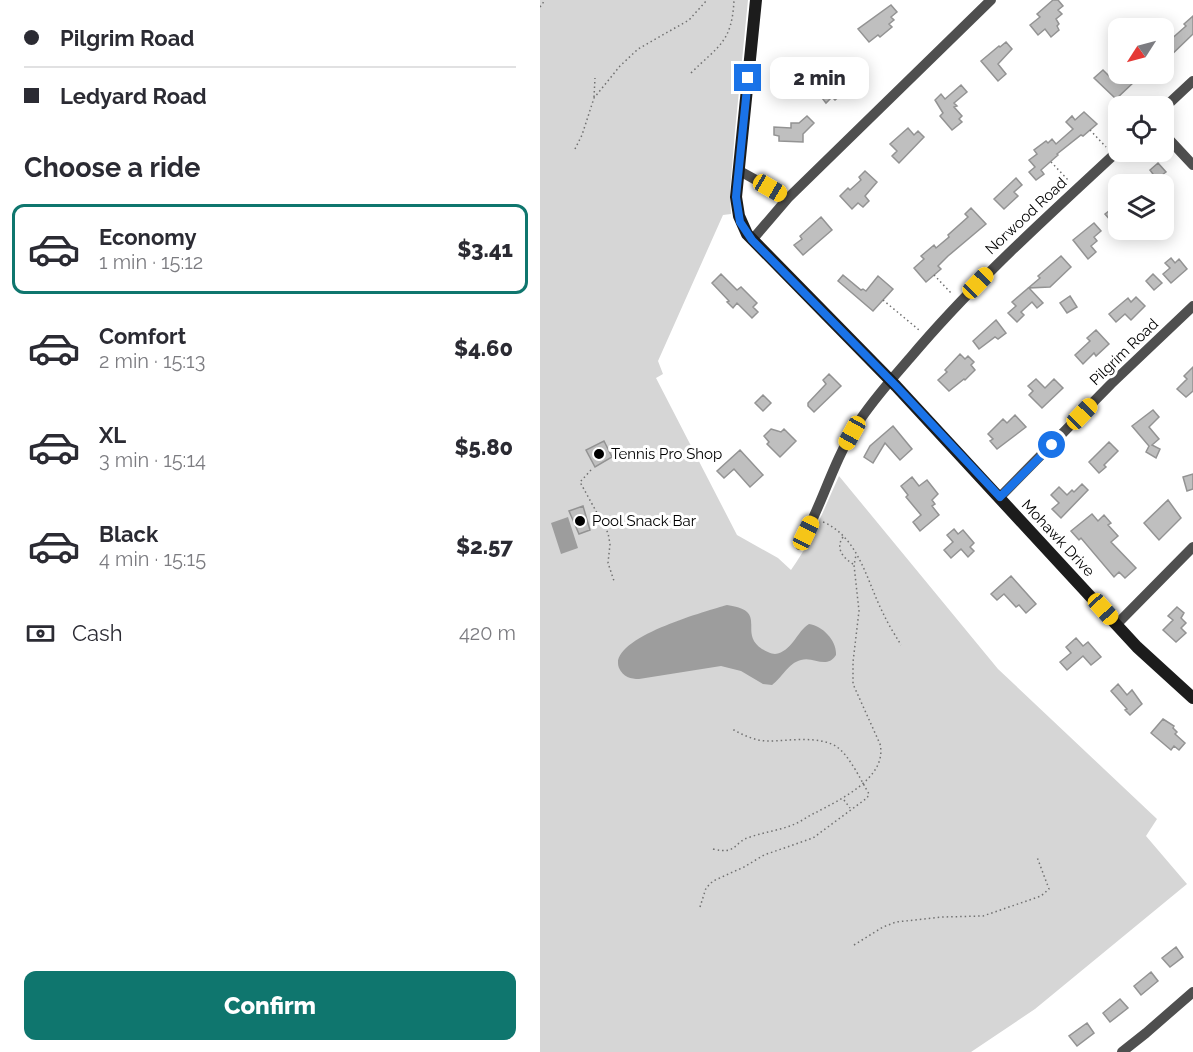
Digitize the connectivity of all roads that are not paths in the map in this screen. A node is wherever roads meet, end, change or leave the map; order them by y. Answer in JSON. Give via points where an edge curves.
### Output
{"nodes":[{"id":1,"x":756,"y":0,"type":"edge"},
{"id":2,"x":991,"y":0,"type":"edge"},
{"id":3,"x":1193,"y":81,"type":"edge"},
{"id":4,"x":1174,"y":99,"type":"edge"},
{"id":5,"x":1174,"y":145,"type":"edge"},
{"id":6,"x":1108,"y":160,"type":"edge"},
{"id":7,"x":1193,"y":165,"type":"edge"},
{"id":8,"x":738,"y":170,"type":"junction"},
{"id":9,"x":788,"y":198,"type":"junction"},
{"id":10,"x":752,"y":240,"type":"junction"},
{"id":11,"x":1193,"y":306,"type":"edge"},
{"id":12,"x":891,"y":381,"type":"junction"},
{"id":13,"x":1000,"y":497,"type":"junction"},
{"id":14,"x":800,"y":545,"type":"dead end"},
{"id":15,"x":1193,"y":548,"type":"edge"},
{"id":16,"x":1117,"y":624,"type":"junction"},
{"id":17,"x":1193,"y":698,"type":"edge"},
{"id":18,"x":1193,"y":992,"type":"edge"},
{"id":19,"x":1122,"y":1052,"type":"edge"}],
"edges":[{"from":1,"to":8,"type":"street","name":"Mohawk Drive"},
{"from":2,"to":9,"type":"street"},
{"from":3,"to":4,"type":"street"},
{"from":5,"to":7,"type":"street"},
{"from":6,"to":12,"type":"street","name":"Norwood Road","via":[[991,270],[940,322]]},
{"from":8,"to":9,"type":"street"},
{"from":8,"to":10,"type":"street","name":"Mohawk Drive","via":[[737,208],[740,222]]},
{"from":9,"to":10,"type":"street"},
{"from":10,"to":12,"type":"street","name":"Mohawk Drive"},
{"from":11,"to":13,"type":"street","name":"Pilgrim Road"},
{"from":12,"to":13,"type":"street","name":"Mohawk Drive"},
{"from":12,"to":14,"type":"street","name":"Norwood Road","via":[[848,439]]},
{"from":13,"to":16,"type":"street","name":"Mohawk Drive"},
{"from":15,"to":16,"type":"street"},
{"from":16,"to":17,"type":"street","name":"Mohawk Drive"},
{"from":18,"to":19,"type":"street"}]}
